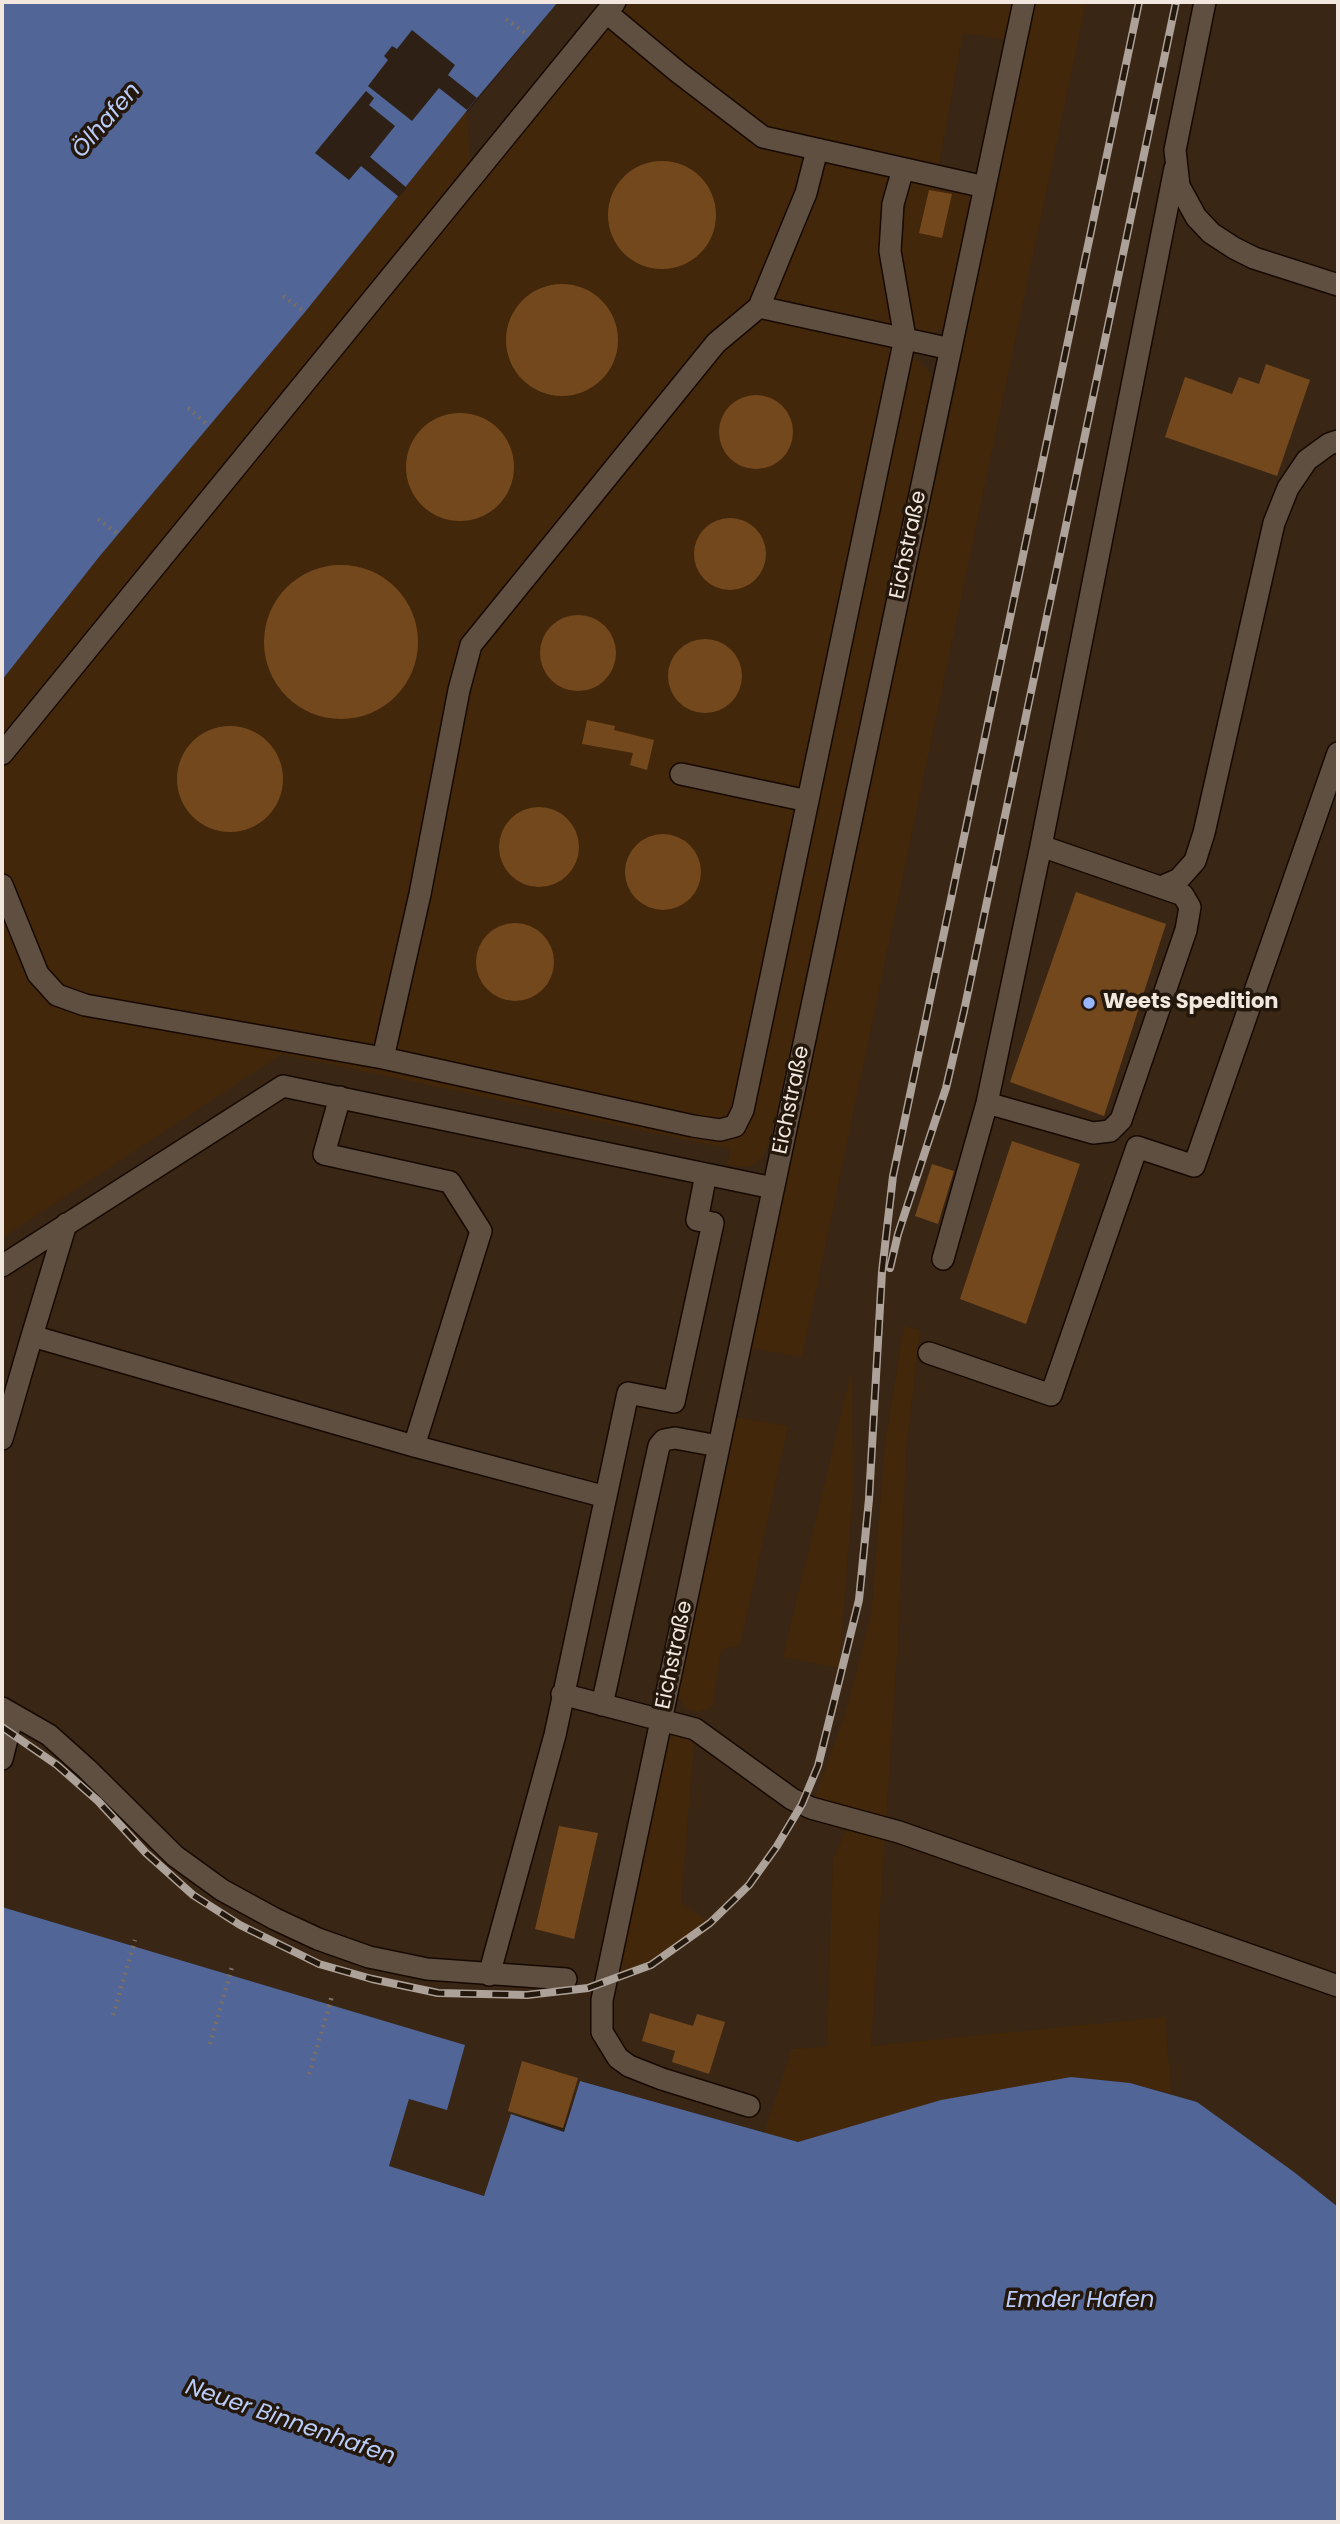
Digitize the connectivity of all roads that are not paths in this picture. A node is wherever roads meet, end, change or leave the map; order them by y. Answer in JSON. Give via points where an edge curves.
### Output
{"nodes":[{"id":1,"x":1024,"y":2,"type":"edge"},
{"id":2,"x":1205,"y":2,"type":"edge"},
{"id":3,"x":611,"y":7,"type":"edge"},
{"id":4,"x":817,"y":150,"type":"junction"},
{"id":5,"x":1175,"y":168,"type":"junction"},
{"id":6,"x":903,"y":169,"type":"junction"},
{"id":7,"x":985,"y":187,"type":"junction"},
{"id":8,"x":1338,"y":285,"type":"edge"},
{"id":9,"x":759,"y":307,"type":"junction"},
{"id":10,"x":905,"y":338,"type":"junction"},
{"id":11,"x":951,"y":349,"type":"junction"},
{"id":12,"x":1338,"y":441,"type":"edge"},
{"id":13,"x":1338,"y":753,"type":"edge"},
{"id":14,"x":2,"y":754,"type":"edge"},
{"id":15,"x":681,"y":774,"type":"dead end"},
{"id":16,"x":808,"y":801,"type":"junction"},
{"id":17,"x":1041,"y":846,"type":"junction"},
{"id":18,"x":2,"y":885,"type":"edge"},
{"id":19,"x":1161,"y":887,"type":"junction"},
{"id":20,"x":383,"y":1059,"type":"junction"},
{"id":21,"x":340,"y":1097,"type":"junction"},
{"id":22,"x":987,"y":1103,"type":"junction"},
{"id":23,"x":706,"y":1174,"type":"junction"},
{"id":24,"x":773,"y":1188,"type":"junction"},
{"id":25,"x":66,"y":1224,"type":"junction"},
{"id":26,"x":943,"y":1259,"type":"dead end"},
{"id":27,"x":2,"y":1266,"type":"edge"},
{"id":28,"x":32,"y":1336,"type":"junction"},
{"id":29,"x":929,"y":1353,"type":"dead end"},
{"id":30,"x":2,"y":1439,"type":"edge"},
{"id":31,"x":414,"y":1446,"type":"junction"},
{"id":32,"x":718,"y":1446,"type":"junction"},
{"id":33,"x":606,"y":1497,"type":"junction"},
{"id":34,"x":562,"y":1695,"type":"junction"},
{"id":35,"x":603,"y":1705,"type":"junction"},
{"id":36,"x":8,"y":1712,"type":"edge"},
{"id":37,"x":662,"y":1720,"type":"junction"},
{"id":38,"x":2,"y":1759,"type":"edge"},
{"id":39,"x":489,"y":1975,"type":"junction"},
{"id":40,"x":566,"y":1979,"type":"dead end"},
{"id":41,"x":1338,"y":1986,"type":"edge"},
{"id":42,"x":748,"y":2106,"type":"dead end"}],
"edges":[{"from":1,"to":7,"type":"street","name":"Eichstraße"},
{"from":2,"to":5,"type":"street","via":[[1176,141]]},
{"from":3,"to":4,"type":"street","via":[[678,72],[762,137]]},
{"from":3,"to":14,"type":"street"},
{"from":4,"to":6,"type":"street"},
{"from":4,"to":9,"type":"street","via":[[806,193]]},
{"from":5,"to":8,"type":"street","via":[[1186,201],[1212,233],[1254,258]]},
{"from":5,"to":17,"type":"street"},
{"from":6,"to":7,"type":"street"},
{"from":6,"to":10,"type":"street","via":[[893,204],[890,251]]},
{"from":7,"to":11,"type":"street","name":"Eichstraße"},
{"from":9,"to":10,"type":"street"},
{"from":9,"to":20,"type":"street","via":[[716,343],[471,645]]},
{"from":10,"to":11,"type":"street"},
{"from":10,"to":16,"type":"street"},
{"from":11,"to":24,"type":"street","name":"Eichstraße"},
{"from":12,"to":19,"type":"street","via":[[1307,460],[1288,488],[1274,523],[1204,834],[1195,861],[1180,879]]},
{"from":13,"to":29,"type":"street","via":[[1194,1166],[1137,1147],[1051,1395]]},
{"from":15,"to":16,"type":"street"},
{"from":16,"to":20,"type":"street","via":[[743,1110],[735,1126],[720,1130],[693,1126]]},
{"from":17,"to":19,"type":"street"},
{"from":17,"to":22,"type":"street"},
{"from":18,"to":20,"type":"street","via":[[38,974],[57,995]]},
{"from":19,"to":22,"type":"street","via":[[1183,895],[1190,907],[1121,1120],[1110,1131],[1093,1133]]},
{"from":21,"to":23,"type":"street"},
{"from":21,"to":25,"type":"street","via":[[283,1086]]},
{"from":21,"to":31,"type":"street","via":[[324,1154],[450,1182],[481,1231]]},
{"from":22,"to":26,"type":"street"},
{"from":23,"to":24,"type":"street"},
{"from":23,"to":33,"type":"street","via":[[697,1220],[713,1223],[674,1402],[628,1393]]},
{"from":24,"to":32,"type":"street","name":"Eichstraße"},
{"from":25,"to":27,"type":"street"},
{"from":25,"to":28,"type":"street"},
{"from":28,"to":30,"type":"street"},
{"from":28,"to":31,"type":"street"},
{"from":31,"to":33,"type":"street"},
{"from":32,"to":35,"type":"street","via":[[675,1438],[659,1446]]},
{"from":32,"to":37,"type":"street","name":"Eichstraße"},
{"from":33,"to":34,"type":"street"},
{"from":34,"to":35,"type":"street"},
{"from":34,"to":39,"type":"street"},
{"from":35,"to":37,"type":"street"},
{"from":36,"to":38,"type":"street"},
{"from":36,"to":39,"type":"street","via":[[49,1735],[175,1856],[232,1896],[318,1939],[369,1957]]},
{"from":37,"to":41,"type":"street","via":[[695,1729],[811,1808],[899,1832]]},
{"from":37,"to":42,"type":"street","name":"Eichstraße","via":[[604,1991],[603,2032],[618,2058],[629,2066]]},
{"from":39,"to":40,"type":"street"}]}
